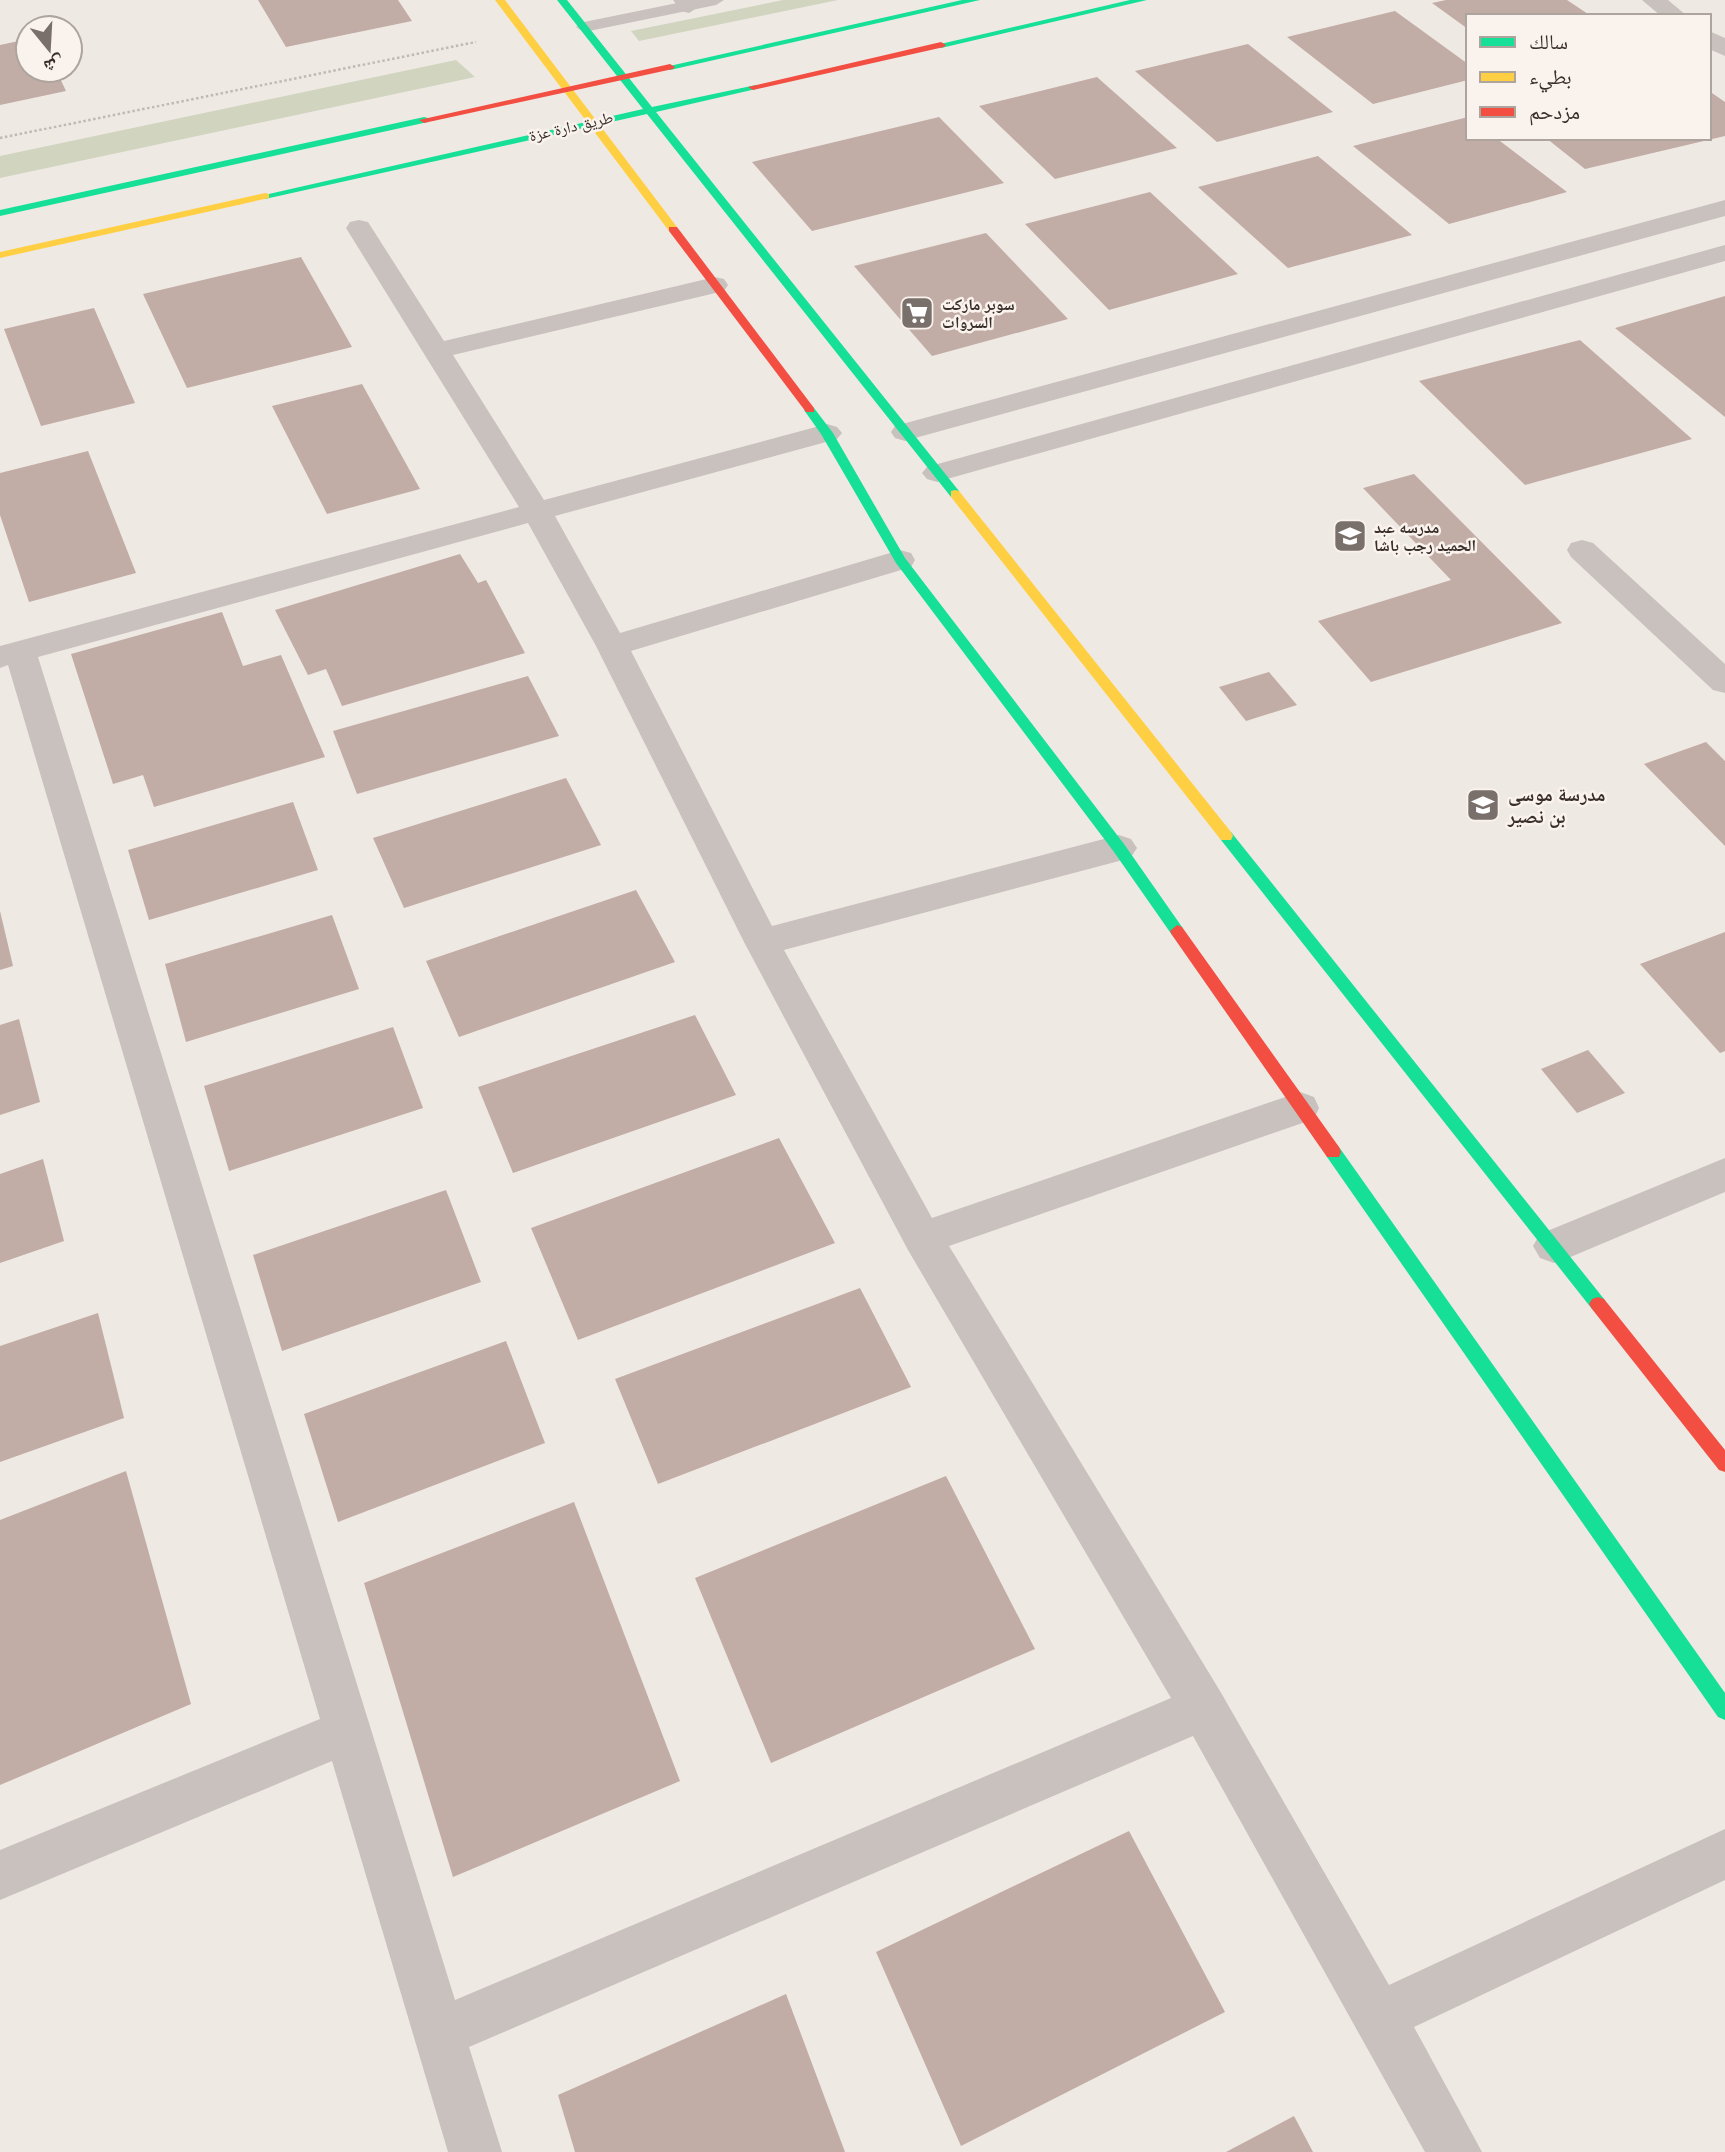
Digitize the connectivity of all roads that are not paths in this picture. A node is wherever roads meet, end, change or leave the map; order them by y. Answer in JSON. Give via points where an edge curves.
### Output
{"nodes":[{"id":1,"x":500,"y":0,"type":"edge"},
{"id":2,"x":562,"y":0,"type":"edge"},
{"id":3,"x":716,"y":0,"type":"edge"},
{"id":4,"x":975,"y":0,"type":"edge"},
{"id":5,"x":1142,"y":0,"type":"edge"},
{"id":6,"x":1653,"y":0,"type":"edge"},
{"id":7,"x":686,"y":3,"type":"edge"},
{"id":8,"x":1673,"y":14,"type":"edge"},
{"id":9,"x":583,"y":27,"type":"junction"},
{"id":10,"x":622,"y":75,"type":"junction"},
{"id":11,"x":567,"y":87,"type":"junction"},
{"id":12,"x":648,"y":109,"type":"junction"},
{"id":13,"x":592,"y":121,"type":"junction"},
{"id":14,"x":1725,"y":208,"type":"edge"},
{"id":15,"x":0,"y":213,"type":"edge"},
{"id":16,"x":1672,"y":222,"type":"junction"},
{"id":17,"x":359,"y":228,"type":"dead end"},
{"id":18,"x":1722,"y":254,"type":"edge"},
{"id":19,"x":0,"y":255,"type":"edge"},
{"id":20,"x":715,"y":285,"type":"junction"},
{"id":21,"x":436,"y":351,"type":"junction"},
{"id":22,"x":905,"y":432,"type":"junction"},
{"id":23,"x":827,"y":433,"type":"junction"},
{"id":24,"x":937,"y":473,"type":"junction"},
{"id":25,"x":537,"y":512,"type":"junction"},
{"id":26,"x":1582,"y":550,"type":"dead end"},
{"id":27,"x":900,"y":560,"type":"junction"},
{"id":28,"x":612,"y":646,"type":"junction"},
{"id":29,"x":10,"y":654,"type":"edge"},
{"id":30,"x":1725,"y":682,"type":"edge"},
{"id":31,"x":1119,"y":848,"type":"junction"},
{"id":32,"x":762,"y":942,"type":"junction"},
{"id":33,"x":1300,"y":1108,"type":"junction"},
{"id":34,"x":1725,"y":1174,"type":"edge"},
{"id":35,"x":922,"y":1238,"type":"junction"},
{"id":36,"x":1554,"y":1246,"type":"junction"},
{"id":37,"x":1725,"y":1464,"type":"edge"},
{"id":38,"x":1203,"y":1708,"type":"junction"},
{"id":39,"x":1725,"y":1710,"type":"edge"},
{"id":40,"x":348,"y":1731,"type":"junction"},
{"id":41,"x":1725,"y":1854,"type":"edge"},
{"id":42,"x":0,"y":1875,"type":"edge"},
{"id":43,"x":1378,"y":2017,"type":"junction"},
{"id":44,"x":439,"y":2033,"type":"junction"},
{"id":45,"x":475,"y":2152,"type":"edge"},
{"id":46,"x":1455,"y":2152,"type":"edge"}],
"edges":[{"from":1,"to":11,"type":"street"},
{"from":2,"to":9,"type":"street"},
{"from":3,"to":7,"type":"lane"},
{"from":4,"to":10,"type":"street"},
{"from":5,"to":12,"type":"street","name":"طريق دارة عزة"},
{"from":6,"to":8,"type":"street"},
{"from":7,"to":9,"type":"lane"},
{"from":9,"to":10,"type":"street"},
{"from":10,"to":11,"type":"street"},
{"from":10,"to":12,"type":"street"},
{"from":11,"to":13,"type":"street"},
{"from":11,"to":15,"type":"street"},
{"from":12,"to":13,"type":"street","name":"طريق دارة عزة"},
{"from":12,"to":22,"type":"street"},
{"from":13,"to":19,"type":"street","name":"طريق دارة عزة"},
{"from":13,"to":20,"type":"street"},
{"from":14,"to":16,"type":"street"},
{"from":16,"to":18,"type":"street"},
{"from":16,"to":22,"type":"street"},
{"from":17,"to":21,"type":"street"},
{"from":18,"to":24,"type":"street"},
{"from":20,"to":21,"type":"street"},
{"from":20,"to":23,"type":"street"},
{"from":21,"to":25,"type":"street"},
{"from":22,"to":24,"type":"street"},
{"from":23,"to":25,"type":"street"},
{"from":23,"to":27,"type":"street"},
{"from":24,"to":36,"type":"street"},
{"from":25,"to":28,"type":"street"},
{"from":25,"to":29,"type":"street"},
{"from":26,"to":30,"type":"street"},
{"from":27,"to":28,"type":"street"},
{"from":27,"to":31,"type":"street"},
{"from":28,"to":32,"type":"street"},
{"from":29,"to":40,"type":"street"},
{"from":31,"to":32,"type":"street"},
{"from":31,"to":33,"type":"street"},
{"from":32,"to":35,"type":"street"},
{"from":33,"to":35,"type":"street"},
{"from":33,"to":39,"type":"street"},
{"from":34,"to":36,"type":"street"},
{"from":35,"to":38,"type":"street"},
{"from":36,"to":37,"type":"street"},
{"from":38,"to":43,"type":"street"},
{"from":38,"to":44,"type":"street"},
{"from":40,"to":42,"type":"street"},
{"from":40,"to":44,"type":"street"},
{"from":41,"to":43,"type":"street"},
{"from":43,"to":46,"type":"street"},
{"from":44,"to":45,"type":"street"}]}
